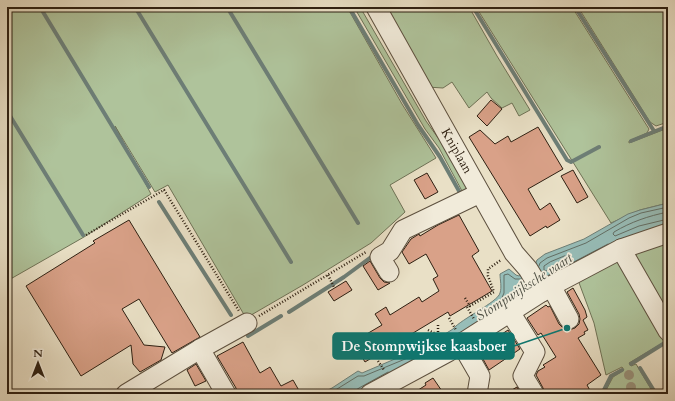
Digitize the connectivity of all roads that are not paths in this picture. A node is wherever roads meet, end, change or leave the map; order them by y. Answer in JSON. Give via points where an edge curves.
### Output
{"nodes":[{"id":1,"x":376,"y":7,"type":"edge"},
{"id":2,"x":480,"y":193,"type":"junction"},
{"id":3,"x":668,"y":233,"type":"edge"},
{"id":4,"x":621,"y":249,"type":"junction"},
{"id":5,"x":389,"y":272,"type":"dead end"},
{"id":6,"x":539,"y":282,"type":"junction"},
{"id":7,"x":510,"y":312,"type":"junction"},
{"id":8,"x":569,"y":319,"type":"dead end"},
{"id":9,"x":247,"y":323,"type":"road end"},
{"id":10,"x":668,"y":331,"type":"edge"},
{"id":11,"x":458,"y":335,"type":"junction"},
{"id":12,"x":200,"y":349,"type":"junction"},
{"id":13,"x":126,"y":394,"type":"edge"},
{"id":14,"x":226,"y":394,"type":"edge"},
{"id":15,"x":370,"y":394,"type":"edge"},
{"id":16,"x":478,"y":394,"type":"edge"},
{"id":17,"x":534,"y":394,"type":"edge"}],
"edges":[{"from":1,"to":2,"type":"street","name":"Kniplaan"},
{"from":2,"to":5,"type":"street","via":[[402,230],[390,251],[380,257]]},
{"from":2,"to":6,"type":"street","name":"Kniplaan","via":[[514,252]]},
{"from":3,"to":4,"type":"street"},
{"from":4,"to":6,"type":"street"},
{"from":4,"to":10,"type":"street"},
{"from":6,"to":7,"type":"street"},
{"from":6,"to":8,"type":"street","name":"Kniplaan"},
{"from":7,"to":11,"type":"street"},
{"from":7,"to":17,"type":"street","via":[[535,352],[523,376]]},
{"from":9,"to":12,"type":"street"},
{"from":11,"to":15,"type":"street","via":[[421,367]]},
{"from":11,"to":16,"type":"street","via":[[480,376]]},
{"from":12,"to":13,"type":"street"},
{"from":12,"to":14,"type":"street"}]}
